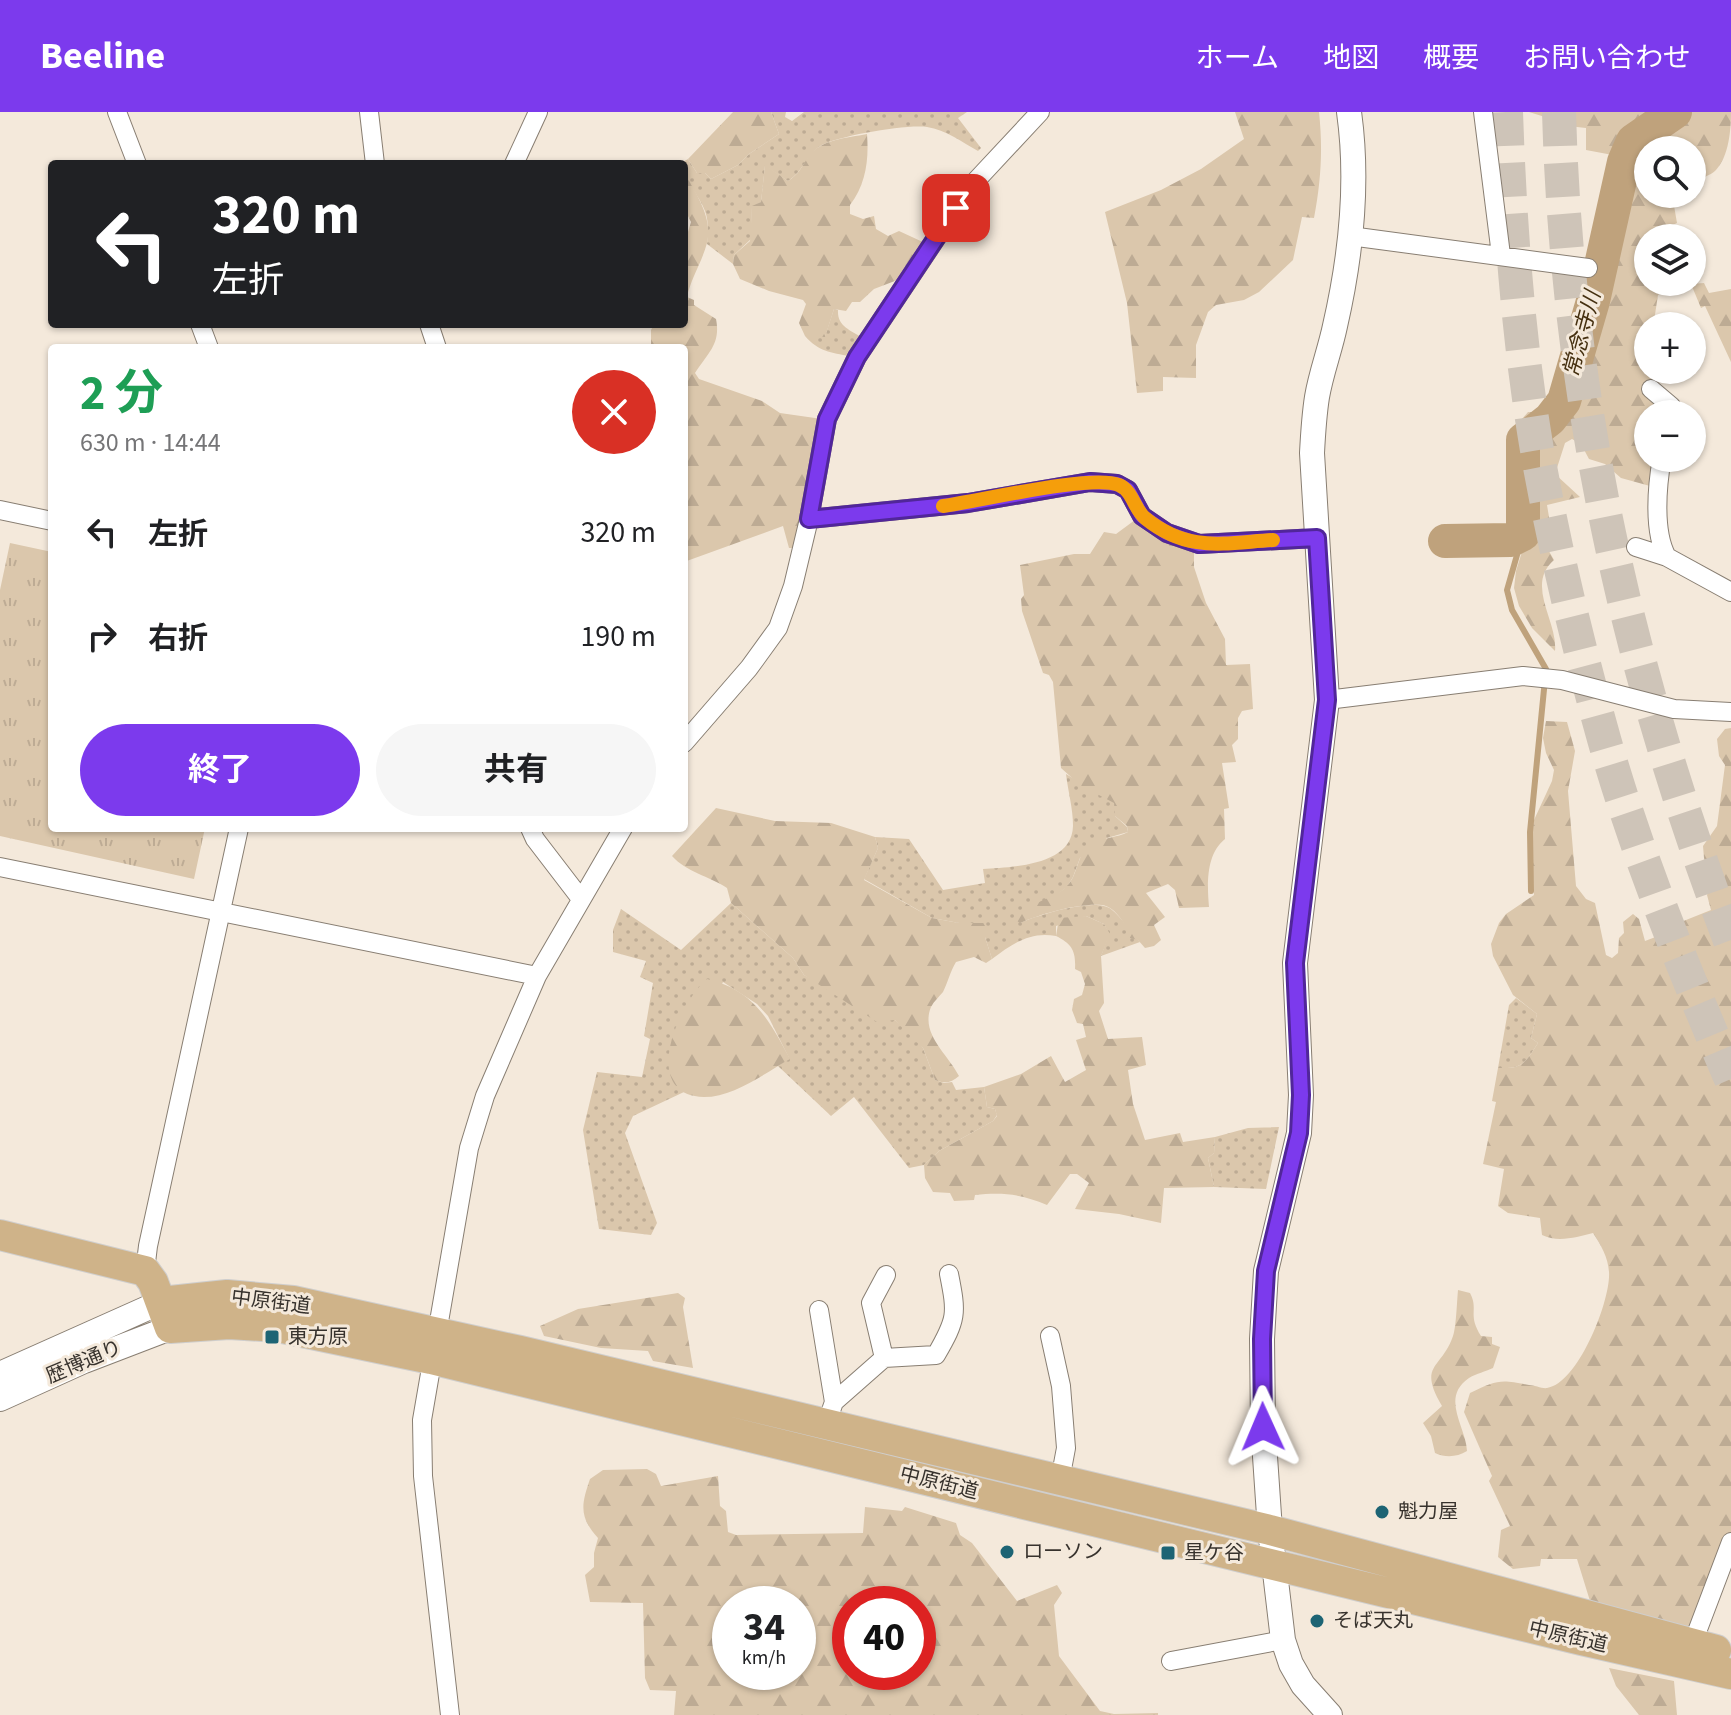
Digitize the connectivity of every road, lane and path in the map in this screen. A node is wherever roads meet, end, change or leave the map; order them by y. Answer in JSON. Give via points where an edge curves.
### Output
{"nodes":[{"id":1,"x":117,"y":112,"type":"edge"},
{"id":2,"x":369,"y":112,"type":"edge"},
{"id":3,"x":538,"y":112,"type":"edge"},
{"id":4,"x":1040,"y":112,"type":"edge"},
{"id":5,"x":1349,"y":112,"type":"edge"},
{"id":6,"x":1483,"y":112,"type":"edge"},
{"id":7,"x":135,"y":160,"type":"edge"},
{"id":8,"x":375,"y":160,"type":"edge"},
{"id":9,"x":516,"y":160,"type":"edge"},
{"id":10,"x":1350,"y":236,"type":"junction"},
{"id":11,"x":1501,"y":255,"type":"junction"},
{"id":12,"x":1588,"y":268,"type":"dead end"},
{"id":13,"x":1651,"y":389,"type":"dead end"},
{"id":14,"x":1667,"y":400,"type":"edge"},
{"id":15,"x":1659,"y":472,"type":"edge"},
{"id":16,"x":0,"y":510,"type":"edge"},
{"id":17,"x":809,"y":519,"type":"junction"},
{"id":18,"x":48,"y":520,"type":"edge"},
{"id":19,"x":1317,"y":538,"type":"junction"},
{"id":20,"x":1636,"y":547,"type":"dead end"},
{"id":21,"x":1667,"y":557,"type":"junction"},
{"id":22,"x":1731,"y":592,"type":"edge"},
{"id":23,"x":1327,"y":700,"type":"junction"},
{"id":24,"x":1731,"y":712,"type":"edge"},
{"id":25,"x":688,"y":738,"type":"edge"},
{"id":26,"x":238,"y":832,"type":"edge"},
{"id":27,"x":532,"y":832,"type":"edge"},
{"id":28,"x":621,"y":832,"type":"edge"},
{"id":29,"x":0,"y":867,"type":"edge"},
{"id":30,"x":581,"y":899,"type":"junction"},
{"id":31,"x":220,"y":911,"type":"junction"},
{"id":32,"x":537,"y":976,"type":"junction"},
{"id":33,"x":0,"y":1235,"type":"edge"},
{"id":34,"x":145,"y":1271,"type":"junction"},
{"id":35,"x":949,"y":1274,"type":"dead end"},
{"id":36,"x":886,"y":1275,"type":"dead end"},
{"id":37,"x":819,"y":1310,"type":"dead end"},
{"id":38,"x":165,"y":1315,"type":"junction"},
{"id":39,"x":1050,"y":1336,"type":"dead end"},
{"id":40,"x":434,"y":1347,"type":"junction"},
{"id":41,"x":884,"y":1358,"type":"junction"},
{"id":42,"x":0,"y":1374,"type":"edge"},
{"id":43,"x":0,"y":1399,"type":"edge"},
{"id":44,"x":830,"y":1413,"type":"junction"},
{"id":45,"x":1060,"y":1480,"type":"junction"},
{"id":46,"x":1270,"y":1530,"type":"junction"},
{"id":47,"x":1731,"y":1542,"type":"edge"},
{"id":48,"x":1274,"y":1565,"type":"junction"},
{"id":49,"x":1283,"y":1640,"type":"junction"},
{"id":50,"x":1692,"y":1645,"type":"junction"},
{"id":51,"x":1731,"y":1654,"type":"edge"},
{"id":52,"x":1171,"y":1661,"type":"dead end"},
{"id":53,"x":1731,"y":1674,"type":"edge"},
{"id":54,"x":450,"y":1715,"type":"edge"},
{"id":55,"x":1330,"y":1715,"type":"edge"}],
"edges":[{"from":1,"to":7,"type":"street"},
{"from":2,"to":8,"type":"street"},
{"from":3,"to":9,"type":"street"},
{"from":4,"to":17,"type":"street","via":[[971,186],[857,357],[827,419]]},
{"from":5,"to":10,"type":"street","via":[[1354,188]]},
{"from":6,"to":11,"type":"street"},
{"from":10,"to":11,"type":"street"},
{"from":10,"to":19,"type":"street","via":[[1314,420]]},
{"from":11,"to":12,"type":"street"},
{"from":13,"to":14,"type":"street"},
{"from":15,"to":21,"type":"street","via":[[1661,547]]},
{"from":16,"to":18,"type":"street"},
{"from":17,"to":19,"type":"street","via":[[968,503],[1090,482],[1128,490],[1142,516],[1167,533],[1199,544]]},
{"from":17,"to":25,"type":"street","via":[[778,628]]},
{"from":19,"to":23,"type":"street"},
{"from":20,"to":21,"type":"street"},
{"from":21,"to":22,"type":"street"},
{"from":23,"to":24,"type":"street","via":[[1523,676],[1562,680],[1674,709]]},
{"from":23,"to":46,"type":"street","via":[[1295,963],[1299,1133],[1266,1271],[1263,1427]]},
{"from":26,"to":31,"type":"street"},
{"from":27,"to":30,"type":"street"},
{"from":28,"to":30,"type":"street"},
{"from":29,"to":31,"type":"street"},
{"from":30,"to":32,"type":"street"},
{"from":31,"to":32,"type":"street"},
{"from":31,"to":34,"type":"street"},
{"from":32,"to":40,"type":"street","via":[[485,1096],[469,1148]]},
{"from":33,"to":34,"type":"main road"},
{"from":34,"to":38,"type":"main road"},
{"from":35,"to":41,"type":"street","via":[[956,1308],[936,1355]]},
{"from":36,"to":41,"type":"street","via":[[871,1303]]},
{"from":37,"to":44,"type":"street"},
{"from":38,"to":40,"type":"main road","name":"中原街道"},
{"from":38,"to":42,"type":"street","name":"歴博通り"},
{"from":38,"to":43,"type":"street","name":"歴博通り","via":[[84,1361]]},
{"from":39,"to":45,"type":"street","via":[[1066,1448]]},
{"from":40,"to":44,"type":"main road","name":"中原街道","via":[[520,1351]]},
{"from":40,"to":48,"type":"main road","name":"中原街道"},
{"from":40,"to":54,"type":"street","via":[[422,1420],[423,1476]]},
{"from":41,"to":44,"type":"street"},
{"from":44,"to":45,"type":"main road","name":"中原街道"},
{"from":45,"to":46,"type":"main road","name":"中原街道"},
{"from":46,"to":48,"type":"street"},
{"from":46,"to":50,"type":"main road","name":"中原街道"},
{"from":47,"to":50,"type":"street"},
{"from":48,"to":49,"type":"street"},
{"from":48,"to":53,"type":"main road","name":"中原街道"},
{"from":49,"to":52,"type":"street"},
{"from":49,"to":55,"type":"street","via":[[1303,1685]]},
{"from":50,"to":51,"type":"main road","name":"中原街道"}]}
